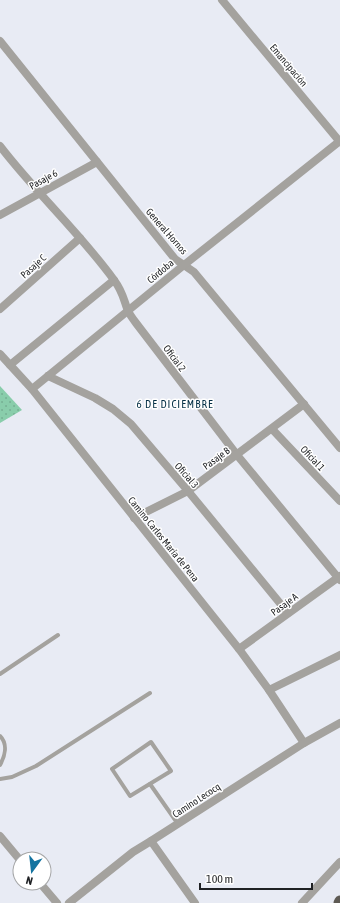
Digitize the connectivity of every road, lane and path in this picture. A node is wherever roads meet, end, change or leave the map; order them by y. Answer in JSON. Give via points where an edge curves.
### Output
{"nodes":[{"id":1,"x":222,"y":0,"type":"edge"},
{"id":2,"x":0,"y":41,"type":"edge"},
{"id":3,"x":340,"y":142,"type":"edge"},
{"id":4,"x":0,"y":146,"type":"edge"},
{"id":5,"x":97,"y":162,"type":"junction"},
{"id":6,"x":39,"y":193,"type":"junction"},
{"id":7,"x":0,"y":215,"type":"edge"},
{"id":8,"x":80,"y":238,"type":"junction"},
{"id":9,"x":184,"y":265,"type":"junction"},
{"id":10,"x":114,"y":280,"type":"junction"},
{"id":11,"x":0,"y":309,"type":"edge"},
{"id":12,"x":128,"y":311,"type":"junction"},
{"id":13,"x":0,"y":354,"type":"edge"},
{"id":14,"x":10,"y":365,"type":"junction"},
{"id":15,"x":48,"y":376,"type":"junction"},
{"id":16,"x":32,"y":389,"type":"junction"},
{"id":17,"x":304,"y":404,"type":"junction"},
{"id":18,"x":272,"y":429,"type":"junction"},
{"id":19,"x":340,"y":448,"type":"edge"},
{"id":20,"x":237,"y":456,"type":"junction"},
{"id":21,"x":188,"y":491,"type":"junction"},
{"id":22,"x":340,"y":502,"type":"edge"},
{"id":23,"x":134,"y":518,"type":"junction"},
{"id":24,"x":339,"y":577,"type":"edge"},
{"id":25,"x":288,"y":613,"type":"junction"},
{"id":26,"x":58,"y":635,"type":"dead end"},
{"id":27,"x":239,"y":649,"type":"junction"},
{"id":28,"x":340,"y":655,"type":"edge"},
{"id":29,"x":0,"y":674,"type":"edge"},
{"id":30,"x":270,"y":690,"type":"junction"},
{"id":31,"x":150,"y":693,"type":"dead end"},
{"id":32,"x":340,"y":723,"type":"edge"},
{"id":33,"x":0,"y":736,"type":"edge"},
{"id":34,"x":304,"y":743,"type":"junction"},
{"id":35,"x":0,"y":765,"type":"edge"},
{"id":36,"x":0,"y":779,"type":"edge"},
{"id":37,"x":150,"y":784,"type":"junction"},
{"id":38,"x":178,"y":824,"type":"junction"},
{"id":39,"x":0,"y":836,"type":"edge"},
{"id":40,"x":151,"y":841,"type":"junction"},
{"id":41,"x":12,"y":851,"type":"edge"},
{"id":42,"x":340,"y":862,"type":"edge"},
{"id":43,"x":46,"y":891,"type":"edge"},
{"id":44,"x":56,"y":903,"type":"edge"},
{"id":45,"x":69,"y":903,"type":"edge"},
{"id":46,"x":195,"y":903,"type":"edge"},
{"id":47,"x":302,"y":903,"type":"edge"}],
"edges":[{"from":1,"to":3,"type":"street","name":"Emancipación"},
{"from":2,"to":5,"type":"street","name":"General Hornos"},
{"from":3,"to":9,"type":"street","name":"Córdoba"},
{"from":4,"to":6,"type":"street","name":"Oficial 2"},
{"from":5,"to":6,"type":"street","name":"Pasaje 6"},
{"from":5,"to":9,"type":"street","name":"General Hornos","via":[[175,259]]},
{"from":6,"to":7,"type":"street","name":"Pasaje 6"},
{"from":6,"to":8,"type":"street","name":"Oficial 2"},
{"from":8,"to":10,"type":"street","name":"Oficial 2"},
{"from":8,"to":11,"type":"street","name":"Pasaje C"},
{"from":9,"to":12,"type":"street","name":"Córdoba"},
{"from":9,"to":17,"type":"street","name":"General Hornos","via":[[194,272]]},
{"from":10,"to":12,"type":"street","name":"Oficial 2","via":[[122,291]]},
{"from":10,"to":14,"type":"street"},
{"from":12,"to":15,"type":"street","name":"Córdoba"},
{"from":12,"to":20,"type":"street","name":"Oficial 2"},
{"from":13,"to":14,"type":"street","name":"Camino Carlos María de Pena"},
{"from":14,"to":16,"type":"street","name":"Camino Carlos María de Pena"},
{"from":15,"to":16,"type":"street","name":"Córdoba"},
{"from":15,"to":21,"type":"street","name":"Oficial 3","via":[[95,398],[123,417]]},
{"from":16,"to":23,"type":"street","name":"Camino Carlos María de Pena"},
{"from":17,"to":18,"type":"street","name":"Pasaje B"},
{"from":17,"to":19,"type":"street","name":"General Hornos"},
{"from":18,"to":20,"type":"street","name":"Pasaje B"},
{"from":18,"to":22,"type":"street","name":"Oficial 1"},
{"from":20,"to":21,"type":"street","name":"Pasaje B"},
{"from":20,"to":24,"type":"street","name":"Oficial 2"},
{"from":21,"to":23,"type":"street","name":"Pasaje B"},
{"from":21,"to":25,"type":"street","name":"Oficial 3"},
{"from":23,"to":27,"type":"street","name":"Camino Carlos María de Pena"},
{"from":24,"to":25,"type":"street","name":"Pasaje A"},
{"from":25,"to":27,"type":"street","name":"Pasaje A"},
{"from":26,"to":29,"type":"lane"},
{"from":27,"to":30,"type":"street","name":"Camino Carlos María de Pena"},
{"from":28,"to":30,"type":"street"},
{"from":30,"to":34,"type":"street","name":"Camino Carlos María de Pena"},
{"from":31,"to":36,"type":"lane","via":[[36,766],[12,777]]},
{"from":32,"to":34,"type":"street","name":"Camino Lecocq"},
{"from":33,"to":35,"type":"lane","via":[[6,750]]},
{"from":34,"to":38,"type":"street","name":"Camino Lecocq"},
{"from":37,"to":37,"type":"lane","via":[[130,796],[112,769],[151,742],[171,771]]},
{"from":37,"to":38,"type":"lane"},
{"from":38,"to":40,"type":"street","name":"Camino Lecocq"},
{"from":39,"to":41,"type":"street"},
{"from":40,"to":45,"type":"street","name":"Camino Lecocq","via":[[133,852]]},
{"from":40,"to":46,"type":"street"},
{"from":42,"to":47,"type":"street"},
{"from":43,"to":44,"type":"street"}]}
